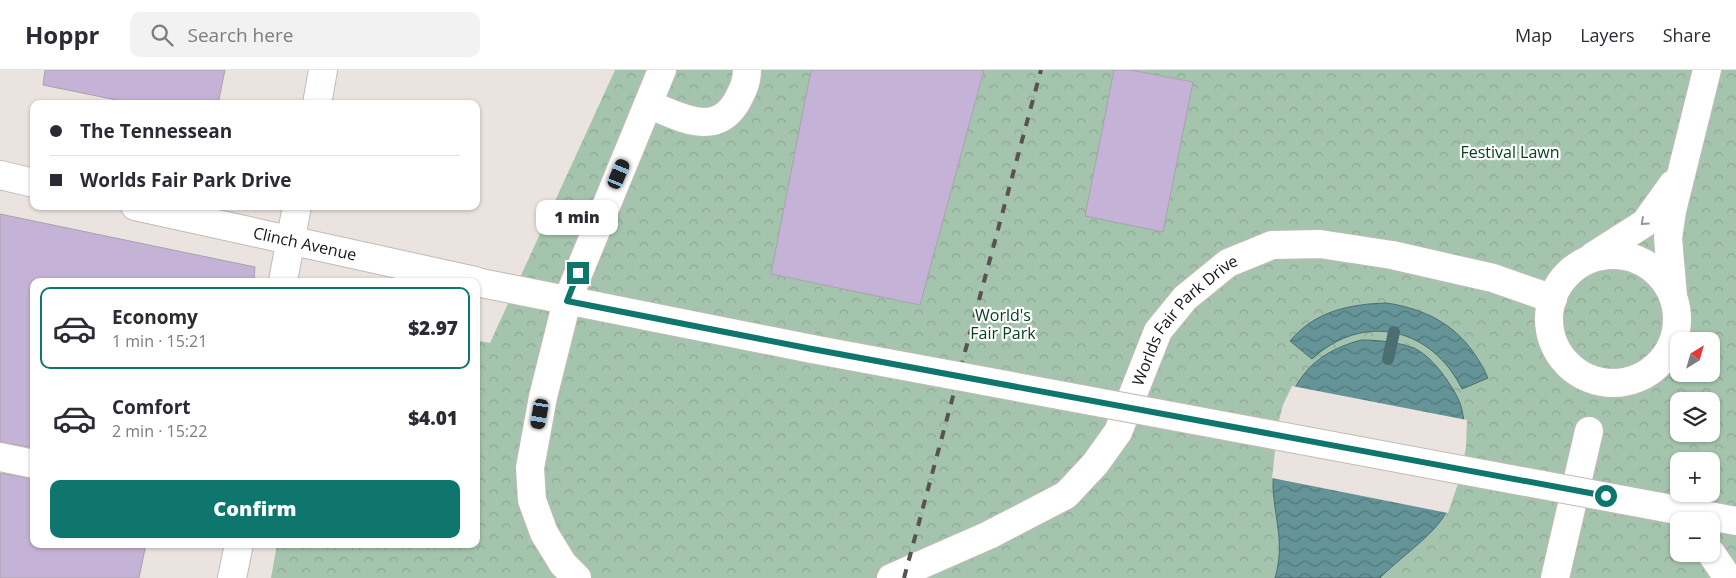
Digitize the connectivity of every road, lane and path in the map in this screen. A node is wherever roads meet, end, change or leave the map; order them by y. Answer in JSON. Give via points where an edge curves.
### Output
{"nodes":[{"id":1,"x":324,"y":70,"type":"edge"},
{"id":2,"x":662,"y":70,"type":"edge"},
{"id":3,"x":747,"y":70,"type":"edge"},
{"id":4,"x":1707,"y":70,"type":"edge"},
{"id":5,"x":318,"y":100,"type":"edge"},
{"id":6,"x":648,"y":104,"type":"junction"},
{"id":7,"x":1682,"y":168,"type":"junction"},
{"id":8,"x":0,"y":175,"type":"edge"},
{"id":9,"x":30,"y":182,"type":"edge"},
{"id":10,"x":152,"y":210,"type":"edge"},
{"id":11,"x":296,"y":210,"type":"edge"},
{"id":12,"x":290,"y":242,"type":"junction"},
{"id":13,"x":1585,"y":261,"type":"junction"},
{"id":14,"x":284,"y":278,"type":"edge"},
{"id":15,"x":462,"y":278,"type":"edge"},
{"id":16,"x":480,"y":282,"type":"edge"},
{"id":17,"x":1673,"y":296,"type":"junction"},
{"id":18,"x":1553,"y":299,"type":"junction"},
{"id":19,"x":567,"y":301,"type":"junction"},
{"id":20,"x":1589,"y":431,"type":"dead end"},
{"id":21,"x":0,"y":457,"type":"edge"},
{"id":22,"x":30,"y":463,"type":"edge"},
{"id":23,"x":1670,"y":513,"type":"edge"},
{"id":24,"x":1720,"y":519,"type":"edge"},
{"id":25,"x":1736,"y":521,"type":"edge"},
{"id":26,"x":238,"y":548,"type":"edge"},
{"id":27,"x":1717,"y":562,"type":"edge"},
{"id":28,"x":232,"y":578,"type":"edge"},
{"id":29,"x":577,"y":578,"type":"edge"},
{"id":30,"x":890,"y":578,"type":"edge"},
{"id":31,"x":1555,"y":578,"type":"edge"},
{"id":32,"x":1728,"y":578,"type":"edge"}],
"edges":[{"from":1,"to":5,"type":"street"},
{"from":2,"to":6,"type":"street"},
{"from":3,"to":6,"type":"street","via":[[744,90],[730,113],[712,123],[691,121]]},
{"from":4,"to":7,"type":"street"},
{"from":6,"to":19,"type":"street"},
{"from":7,"to":13,"type":"street","one_way":true,"via":[[1645,223]]},
{"from":7,"to":17,"type":"street","via":[[1668,238]]},
{"from":8,"to":9,"type":"street"},
{"from":10,"to":12,"type":"street","name":"Clinch Avenue"},
{"from":11,"to":12,"type":"street"},
{"from":12,"to":14,"type":"street"},
{"from":12,"to":15,"type":"street","name":"Clinch Avenue"},
{"from":13,"to":17,"type":"street","via":[[1606,255],[1627,256],[1650,267],[1662,278]]},
{"from":13,"to":18,"type":"street","via":[[1568,274]]},
{"from":16,"to":19,"type":"street","name":"Clinch Avenue"},
{"from":17,"to":18,"type":"street","via":[[1678,317],[1675,338],[1666,356],[1652,371],[1633,381],[1612,384],[1591,380],[1572,369],[1558,353],[1551,333],[1549,311]]},
{"from":18,"to":30,"type":"street","name":"Worlds Fair Park Drive","via":[[1494,278],[1392,255],[1320,244],[1272,245],[1228,263],[1185,298],[1158,331],[1118,432],[1095,464],[1066,495],[989,535]]},
{"from":19,"to":23,"type":"street","name":"Clinch Avenue","bridge":true},
{"from":19,"to":29,"type":"street","via":[[543,397],[530,468],[532,500],[544,533],[563,564]]},
{"from":20,"to":31,"type":"street"},
{"from":21,"to":22,"type":"street"},
{"from":24,"to":25,"type":"street","name":"Clinch Avenue","bridge":true},
{"from":26,"to":28,"type":"street"},
{"from":27,"to":32,"type":"street"}]}
